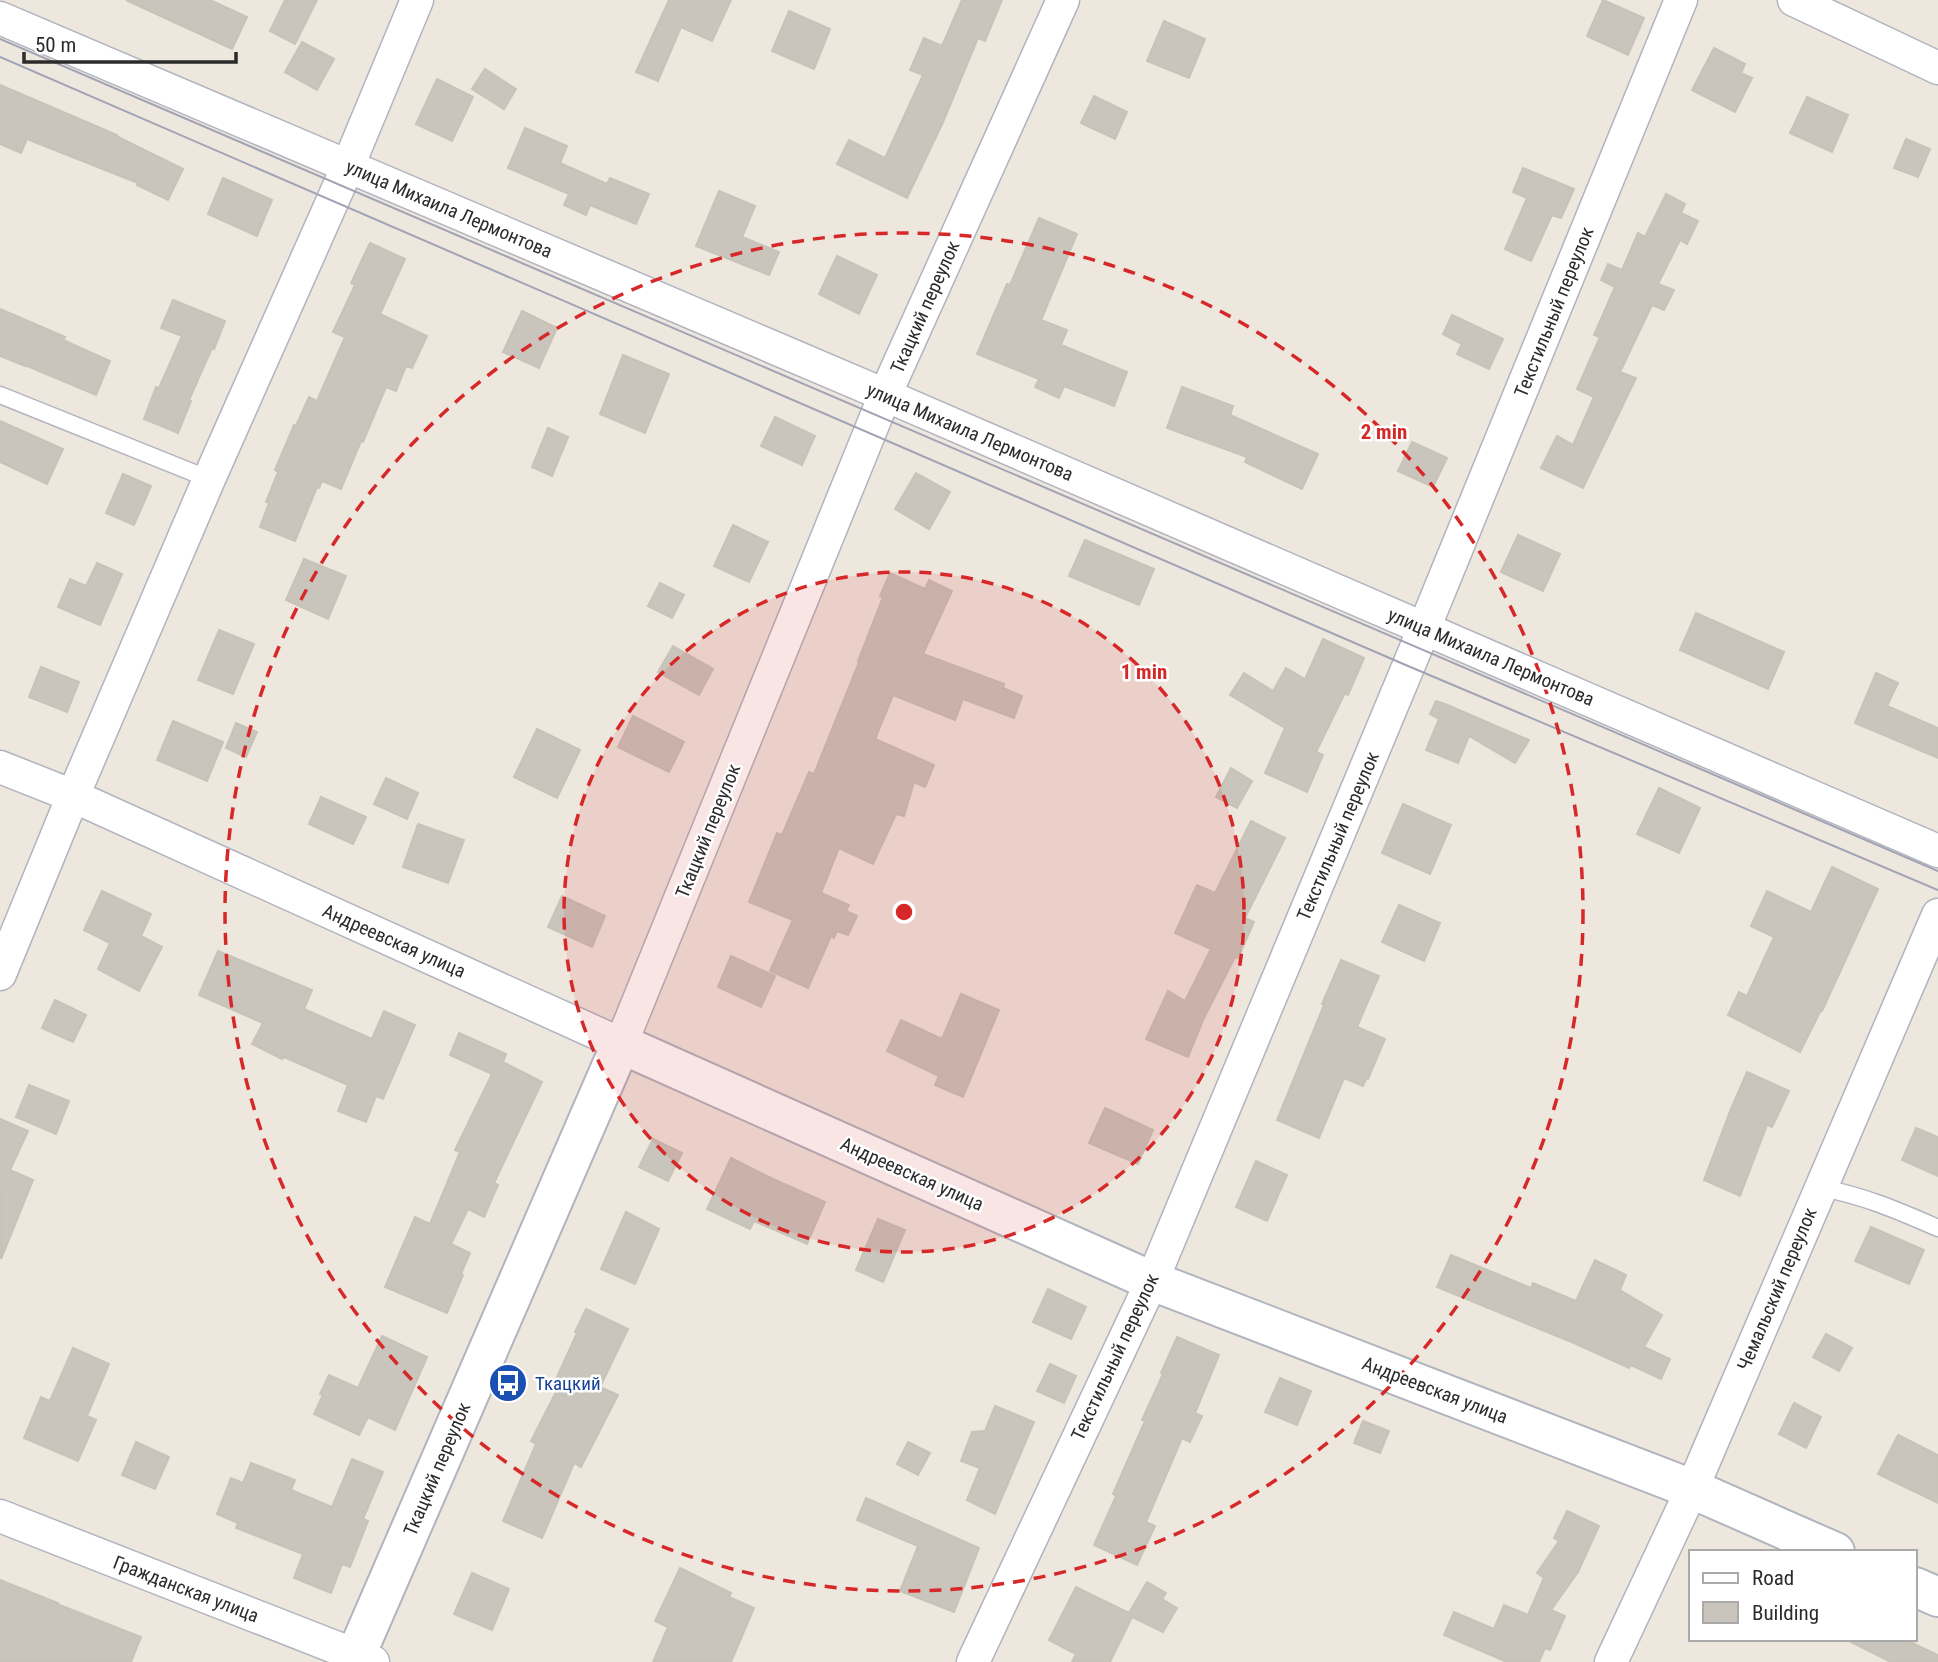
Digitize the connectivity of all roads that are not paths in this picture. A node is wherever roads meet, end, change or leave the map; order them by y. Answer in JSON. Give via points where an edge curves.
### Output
{"nodes":[{"id":1,"x":416,"y":0,"type":"edge"},
{"id":2,"x":1063,"y":0,"type":"edge"},
{"id":3,"x":1681,"y":0,"type":"edge"},
{"id":4,"x":1794,"y":0,"type":"edge"},
{"id":5,"x":0,"y":18,"type":"edge"},
{"id":6,"x":1938,"y":68,"type":"edge"},
{"id":7,"x":348,"y":166,"type":"junction"},
{"id":8,"x":0,"y":395,"type":"edge"},
{"id":9,"x":885,"y":395,"type":"junction"},
{"id":10,"x":209,"y":479,"type":"junction"},
{"id":11,"x":1424,"y":628,"type":"junction"},
{"id":12,"x":0,"y":767,"type":"edge"},
{"id":13,"x":74,"y":796,"type":"junction"},
{"id":14,"x":1938,"y":851,"type":"edge"},
{"id":15,"x":1938,"y":915,"type":"edge"},
{"id":16,"x":0,"y":974,"type":"edge"},
{"id":17,"x":621,"y":1044,"type":"junction"},
{"id":18,"x":1821,"y":1188,"type":"junction"},
{"id":19,"x":1938,"y":1228,"type":"edge"},
{"id":20,"x":1152,"y":1281,"type":"junction"},
{"id":21,"x":1692,"y":1489,"type":"junction"},
{"id":22,"x":0,"y":1516,"type":"edge"},
{"id":23,"x":1830,"y":1550,"type":"edge"},
{"id":24,"x":1917,"y":1588,"type":"edge"},
{"id":25,"x":1938,"y":1597,"type":"edge"},
{"id":26,"x":361,"y":1660,"type":"edge"},
{"id":27,"x":973,"y":1662,"type":"edge"},
{"id":28,"x":1611,"y":1662,"type":"edge"}],
"edges":[{"from":1,"to":7,"type":"street"},
{"from":2,"to":9,"type":"street","name":"Ткацкий переулок"},
{"from":3,"to":11,"type":"street","name":"Текстильный переулок"},
{"from":4,"to":6,"type":"street"},
{"from":5,"to":7,"type":"street","name":"улица Михаила Лермонтова"},
{"from":7,"to":9,"type":"street","name":"улица Михаила Лермонтова"},
{"from":7,"to":10,"type":"street"},
{"from":8,"to":10,"type":"lane"},
{"from":9,"to":11,"type":"street","name":"улица Михаила Лермонтова"},
{"from":9,"to":17,"type":"street","name":"Ткацкий переулок"},
{"from":10,"to":13,"type":"street"},
{"from":11,"to":14,"type":"street","name":"улица Михаила Лермонтова"},
{"from":11,"to":20,"type":"street","name":"Текстильный переулок"},
{"from":12,"to":13,"type":"street","name":"Андреевская улица"},
{"from":13,"to":16,"type":"street"},
{"from":13,"to":17,"type":"street","name":"Андреевская улица"},
{"from":15,"to":18,"type":"street","name":"Чемальский переулок"},
{"from":17,"to":20,"type":"street","name":"Андреевская улица"},
{"from":17,"to":26,"type":"street","name":"Ткацкий переулок"},
{"from":18,"to":19,"type":"lane","via":[[1869,1199]]},
{"from":18,"to":21,"type":"street","name":"Чемальский переулок"},
{"from":20,"to":21,"type":"street","name":"Андреевская улица"},
{"from":20,"to":27,"type":"street","name":"Текстильный переулок"},
{"from":21,"to":23,"type":"street","name":"Андреевская улица"},
{"from":21,"to":28,"type":"street","name":"Чемальский переулок"},
{"from":22,"to":26,"type":"street","name":"Гражданская улица"},
{"from":24,"to":25,"type":"street"}]}
